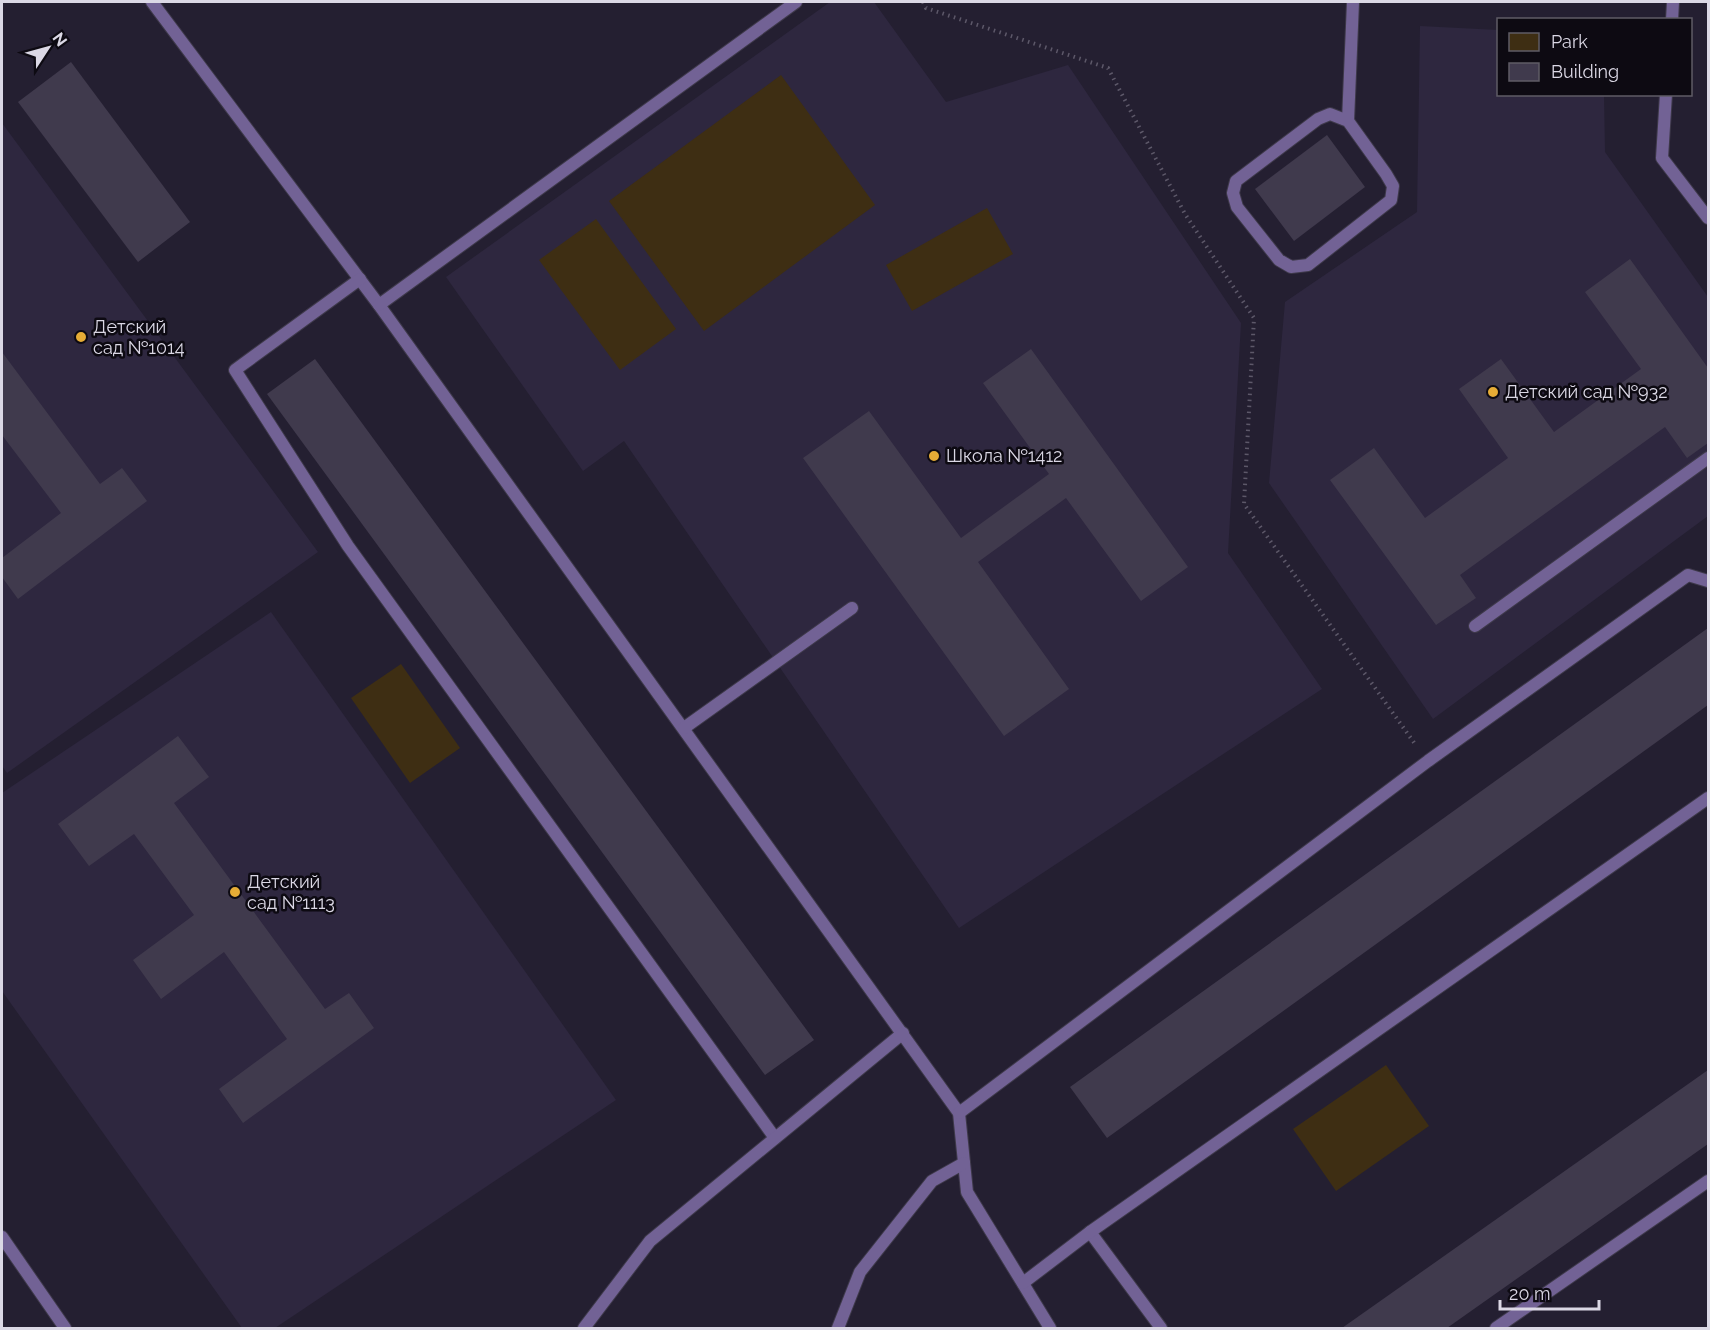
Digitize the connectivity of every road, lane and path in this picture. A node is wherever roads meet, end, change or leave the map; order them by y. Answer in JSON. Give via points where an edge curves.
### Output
{"nodes":[{"id":1,"x":152,"y":2,"type":"edge"},
{"id":2,"x":796,"y":2,"type":"edge"},
{"id":3,"x":923,"y":2,"type":"edge"},
{"id":4,"x":1353,"y":2,"type":"edge"},
{"id":5,"x":1673,"y":2,"type":"edge"},
{"id":6,"x":1672,"y":18,"type":"edge"},
{"id":7,"x":1666,"y":96,"type":"edge"},
{"id":8,"x":1348,"y":121,"type":"junction"},
{"id":9,"x":1708,"y":218,"type":"edge"},
{"id":10,"x":360,"y":279,"type":"junction"},
{"id":11,"x":379,"y":305,"type":"junction"},
{"id":12,"x":1708,"y":458,"type":"edge"},
{"id":13,"x":1708,"y":581,"type":"edge"},
{"id":14,"x":852,"y":608,"type":"dead end"},
{"id":15,"x":1475,"y":626,"type":"dead end"},
{"id":16,"x":684,"y":728,"type":"junction"},
{"id":17,"x":1428,"y":761,"type":"junction"},
{"id":18,"x":1708,"y":798,"type":"edge"},
{"id":19,"x":903,"y":1033,"type":"junction"},
{"id":20,"x":959,"y":1113,"type":"junction"},
{"id":21,"x":775,"y":1138,"type":"junction"},
{"id":22,"x":964,"y":1163,"type":"junction"},
{"id":23,"x":1708,"y":1181,"type":"edge"},
{"id":24,"x":1090,"y":1232,"type":"junction"},
{"id":25,"x":2,"y":1237,"type":"edge"},
{"id":26,"x":1023,"y":1283,"type":"junction"},
{"id":27,"x":65,"y":1329,"type":"edge"},
{"id":28,"x":584,"y":1329,"type":"edge"},
{"id":29,"x":838,"y":1329,"type":"edge"},
{"id":30,"x":1050,"y":1329,"type":"edge"},
{"id":31,"x":1161,"y":1329,"type":"edge"},
{"id":32,"x":1496,"y":1329,"type":"edge"}],
"edges":[{"from":1,"to":10,"type":"lane"},
{"from":2,"to":11,"type":"lane"},
{"from":3,"to":17,"type":"path","via":[[926,8],[1108,68],[1185,214],[1254,318],[1244,504]]},
{"from":4,"to":8,"type":"lane"},
{"from":5,"to":6,"type":"lane"},
{"from":7,"to":9,"type":"lane","via":[[1662,158]]},
{"from":8,"to":8,"type":"lane","via":[[1386,174],[1392,186],[1391,200],[1308,265],[1291,267],[1279,260],[1237,207],[1233,193],[1236,181],[1318,119],[1330,114]]},
{"from":10,"to":11,"type":"lane"},
{"from":10,"to":21,"type":"lane","via":[[235,370],[348,546]]},
{"from":11,"to":16,"type":"lane"},
{"from":12,"to":15,"type":"lane"},
{"from":13,"to":17,"type":"lane","via":[[1688,575]]},
{"from":14,"to":16,"type":"lane"},
{"from":16,"to":19,"type":"lane"},
{"from":17,"to":20,"type":"lane"},
{"from":18,"to":24,"type":"lane"},
{"from":19,"to":20,"type":"lane"},
{"from":19,"to":21,"type":"lane"},
{"from":20,"to":22,"type":"lane"},
{"from":21,"to":28,"type":"lane","via":[[650,1241]]},
{"from":22,"to":26,"type":"lane","via":[[967,1192]]},
{"from":22,"to":29,"type":"lane","via":[[932,1181],[860,1272]]},
{"from":23,"to":32,"type":"lane"},
{"from":24,"to":26,"type":"lane"},
{"from":24,"to":31,"type":"lane"},
{"from":25,"to":27,"type":"lane"},
{"from":26,"to":30,"type":"lane"}]}
